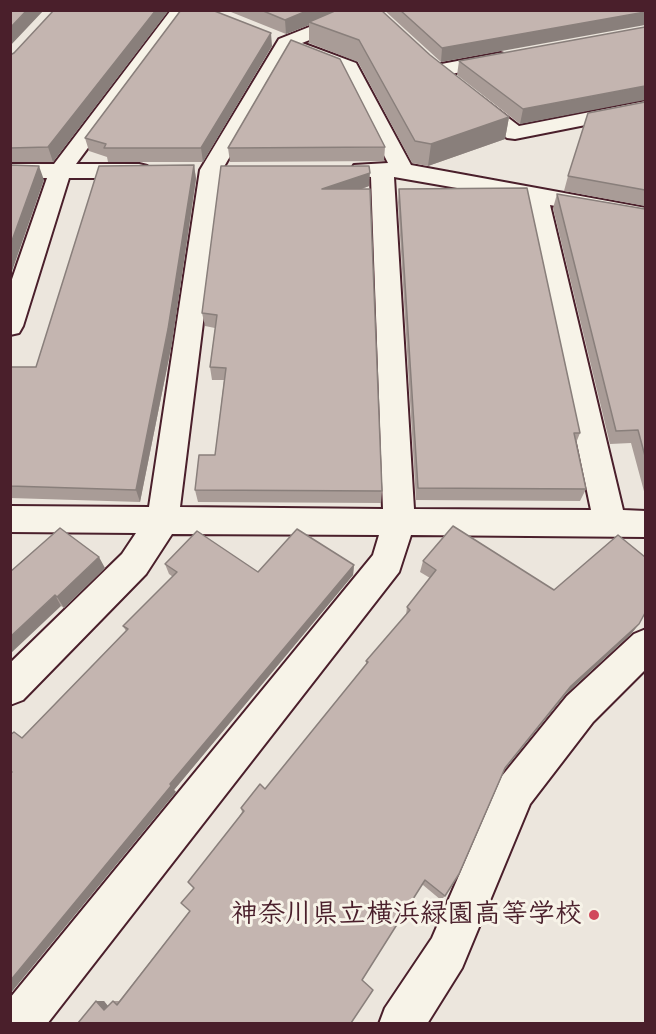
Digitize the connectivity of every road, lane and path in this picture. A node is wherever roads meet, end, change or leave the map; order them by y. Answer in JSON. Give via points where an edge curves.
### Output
{"nodes":[{"id":1,"x":181,"y":10,"type":"edge"},
{"id":2,"x":370,"y":10,"type":"edge"},
{"id":3,"x":387,"y":26,"type":"edge"},
{"id":4,"x":276,"y":39,"type":"junction"},
{"id":5,"x":420,"y":56,"type":"edge"},
{"id":6,"x":516,"y":56,"type":"edge"},
{"id":7,"x":436,"y":71,"type":"junction"},
{"id":8,"x":645,"y":107,"type":"edge"},
{"id":9,"x":164,"y":170,"type":"edge"},
{"id":10,"x":336,"y":170,"type":"edge"},
{"id":11,"x":393,"y":170,"type":"junction"},
{"id":12,"x":10,"y":171,"type":"edge"},
{"id":13,"x":60,"y":171,"type":"junction"},
{"id":14,"x":536,"y":195,"type":"junction"},
{"id":15,"x":645,"y":216,"type":"edge"},
{"id":16,"x":10,"y":326,"type":"edge"},
{"id":17,"x":10,"y":519,"type":"edge"},
{"id":18,"x":163,"y":520,"type":"junction"},
{"id":19,"x":399,"y":522,"type":"junction"},
{"id":20,"x":610,"y":524,"type":"junction"},
{"id":21,"x":645,"y":524,"type":"edge"},
{"id":22,"x":645,"y":645,"type":"edge"},
{"id":23,"x":10,"y":688,"type":"edge"},
{"id":24,"x":18,"y":1023,"type":"edge"},
{"id":25,"x":401,"y":1023,"type":"edge"}],
"edges":[{"from":1,"to":13,"type":"street"},
{"from":2,"to":3,"type":"street"},
{"from":2,"to":4,"type":"street"},
{"from":4,"to":11,"type":"street","via":[[349,67]]},
{"from":4,"to":18,"type":"street","via":[[211,170]]},
{"from":5,"to":7,"type":"street"},
{"from":6,"to":7,"type":"street"},
{"from":7,"to":8,"type":"street","via":[[515,133]]},
{"from":9,"to":13,"type":"street"},
{"from":10,"to":11,"type":"street"},
{"from":11,"to":14,"type":"street"},
{"from":11,"to":19,"type":"street"},
{"from":12,"to":13,"type":"street"},
{"from":13,"to":16,"type":"street"},
{"from":14,"to":15,"type":"street"},
{"from":14,"to":20,"type":"street"},
{"from":17,"to":18,"type":"street"},
{"from":18,"to":19,"type":"street"},
{"from":18,"to":23,"type":"street","via":[[134,564]]},
{"from":19,"to":20,"type":"street"},
{"from":19,"to":24,"type":"street","via":[[387,562]]},
{"from":20,"to":21,"type":"street"},
{"from":22,"to":25,"type":"street","via":[[580,709],[516,790],[447,953]]}]}
